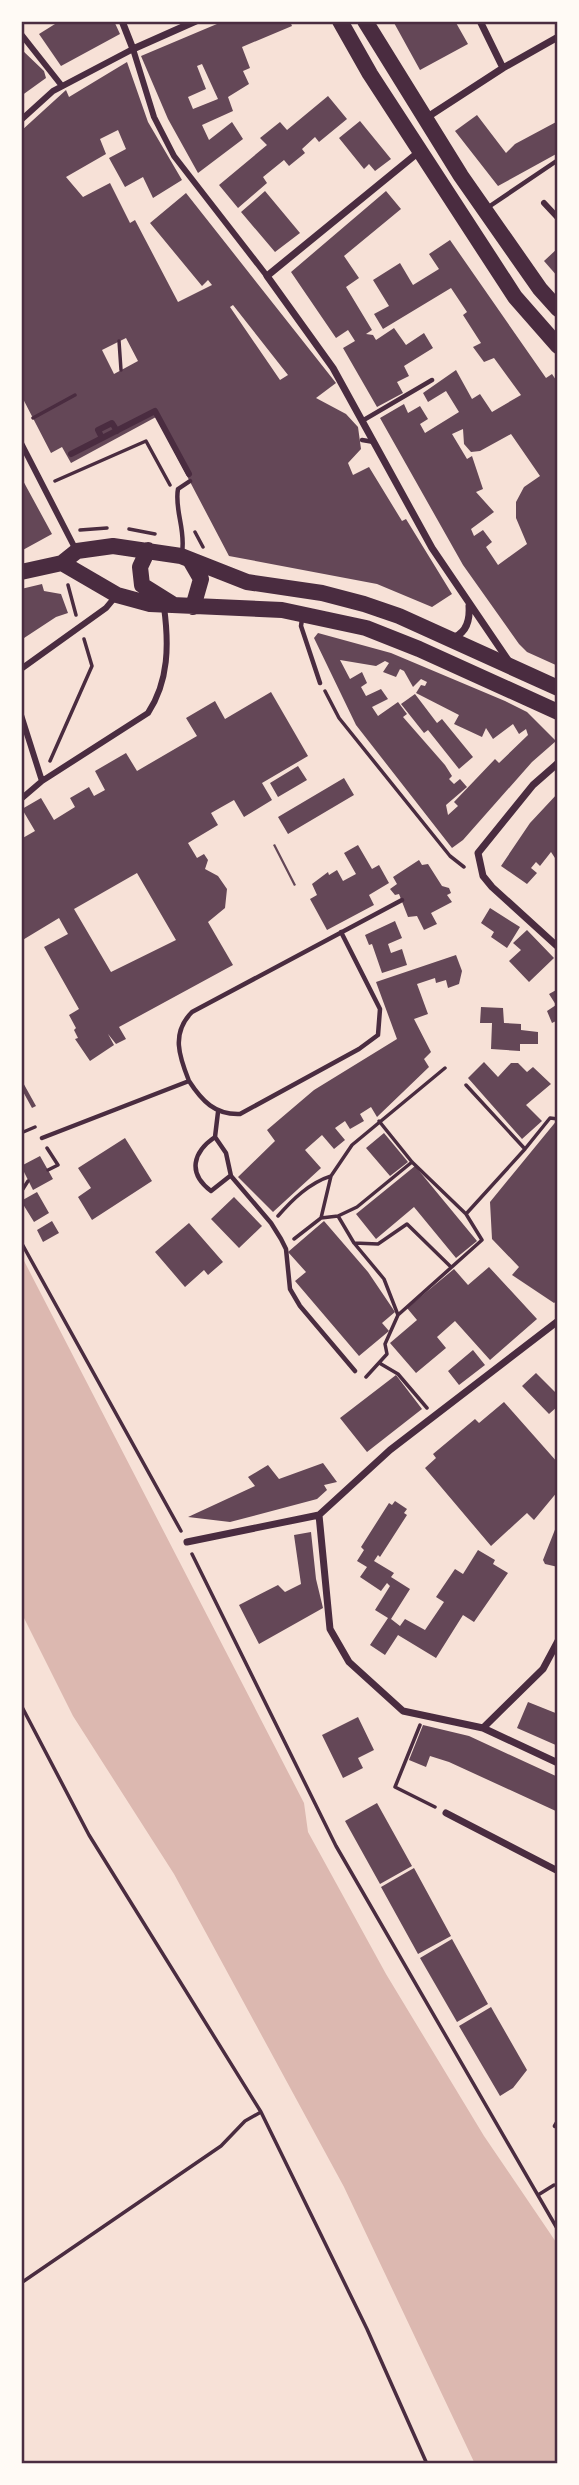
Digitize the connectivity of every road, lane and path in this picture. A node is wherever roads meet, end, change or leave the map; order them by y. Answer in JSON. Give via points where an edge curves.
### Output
{"nodes":[{"id":1,"x":122,"y":21,"type":"edge"},
{"id":2,"x":196,"y":21,"type":"edge"},
{"id":3,"x":340,"y":21,"type":"edge"},
{"id":4,"x":365,"y":21,"type":"edge"},
{"id":5,"x":480,"y":21,"type":"edge"},
{"id":6,"x":21,"y":34,"type":"edge"},
{"id":7,"x":558,"y":37,"type":"edge"},
{"id":8,"x":133,"y":49,"type":"junction"},
{"id":9,"x":503,"y":68,"type":"junction"},
{"id":10,"x":62,"y":86,"type":"junction"},
{"id":11,"x":425,"y":119,"type":"junction"},
{"id":12,"x":21,"y":120,"type":"edge"},
{"id":13,"x":420,"y":151,"type":"junction"},
{"id":14,"x":558,"y":160,"type":"edge"},
{"id":15,"x":544,"y":203,"type":"dead end"},
{"id":16,"x":485,"y":210,"type":"junction"},
{"id":17,"x":558,"y":218,"type":"edge"},
{"id":18,"x":267,"y":276,"type":"junction"},
{"id":19,"x":558,"y":309,"type":"edge"},
{"id":20,"x":119,"y":341,"type":"dead end"},
{"id":21,"x":558,"y":346,"type":"edge"},
{"id":22,"x":121,"y":370,"type":"dead end"},
{"id":23,"x":432,"y":380,"type":"dead end"},
{"id":24,"x":75,"y":395,"type":"dead end"},
{"id":25,"x":33,"y":418,"type":"dead end"},
{"id":26,"x":362,"y":421,"type":"junction"},
{"id":27,"x":362,"y":440,"type":"dead end"},
{"id":28,"x":374,"y":442,"type":"junction"},
{"id":29,"x":21,"y":443,"type":"edge"},
{"id":30,"x":71,"y":454,"type":"dead end"},
{"id":31,"x":189,"y":477,"type":"joint"},
{"id":32,"x":44,"y":487,"type":"junction"},
{"id":33,"x":176,"y":497,"type":"junction"},
{"id":34,"x":194,"y":530,"type":"dead end"},
{"id":35,"x":148,"y":550,"type":"junction"},
{"id":36,"x":77,"y":551,"type":"junction"},
{"id":37,"x":186,"y":558,"type":"junction"},
{"id":38,"x":62,"y":563,"type":"junction"},
{"id":39,"x":21,"y":572,"type":"edge"},
{"id":40,"x":222,"y":574,"type":"junction"},
{"id":41,"x":117,"y":595,"type":"junction"},
{"id":42,"x":468,"y":602,"type":"junction"},
{"id":43,"x":171,"y":606,"type":"junction"},
{"id":44,"x":302,"y":614,"type":"junction"},
{"id":45,"x":79,"y":626,"type":"junction"},
{"id":46,"x":446,"y":639,"type":"junction"},
{"id":47,"x":21,"y":669,"type":"edge"},
{"id":48,"x":515,"y":669,"type":"junction"},
{"id":49,"x":320,"y":683,"type":"joint"},
{"id":50,"x":558,"y":688,"type":"edge"},
{"id":51,"x":558,"y":712,"type":"edge"},
{"id":52,"x":21,"y":715,"type":"edge"},
{"id":53,"x":54,"y":753,"type":"dead end"},
{"id":54,"x":558,"y":763,"type":"edge"},
{"id":55,"x":42,"y":781,"type":"junction"},
{"id":56,"x":21,"y":799,"type":"edge"},
{"id":57,"x":464,"y":867,"type":"dead end"},
{"id":58,"x":402,"y":900,"type":"dead end"},
{"id":59,"x":341,"y":932,"type":"junction"},
{"id":60,"x":558,"y":947,"type":"edge"},
{"id":61,"x":445,"y":1068,"type":"dead end"},
{"id":62,"x":189,"y":1081,"type":"junction"},
{"id":63,"x":466,"y":1085,"type":"dead end"},
{"id":64,"x":218,"y":1112,"type":"junction"},
{"id":65,"x":558,"y":1119,"type":"edge"},
{"id":66,"x":379,"y":1121,"type":"junction"},
{"id":67,"x":215,"y":1137,"type":"junction"},
{"id":68,"x":42,"y":1138,"type":"dead end"},
{"id":69,"x":46,"y":1146,"type":"dead end"},
{"id":70,"x":525,"y":1149,"type":"junction"},
{"id":71,"x":412,"y":1162,"type":"junction"},
{"id":72,"x":48,"y":1170,"type":"dead end"},
{"id":73,"x":231,"y":1176,"type":"junction"},
{"id":74,"x":331,"y":1176,"type":"junction"},
{"id":75,"x":28,"y":1181,"type":"dead end"},
{"id":76,"x":21,"y":1192,"type":"edge"},
{"id":77,"x":466,"y":1214,"type":"junction"},
{"id":78,"x":338,"y":1216,"type":"junction"},
{"id":79,"x":321,"y":1218,"type":"junction"},
{"id":80,"x":271,"y":1223,"type":"junction"},
{"id":81,"x":21,"y":1242,"type":"edge"},
{"id":82,"x":354,"y":1243,"type":"junction"},
{"id":83,"x":286,"y":1249,"type":"junction"},
{"id":84,"x":451,"y":1268,"type":"junction"},
{"id":85,"x":398,"y":1315,"type":"junction"},
{"id":86,"x":558,"y":1321,"type":"edge"},
{"id":87,"x":381,"y":1364,"type":"junction"},
{"id":88,"x":355,"y":1371,"type":"joint"},
{"id":89,"x":433,"y":1416,"type":"junction"},
{"id":90,"x":319,"y":1515,"type":"junction"},
{"id":91,"x":187,"y":1542,"type":"junction"},
{"id":92,"x":558,"y":1641,"type":"edge"},
{"id":93,"x":21,"y":1705,"type":"edge"},
{"id":94,"x":423,"y":1717,"type":"junction"},
{"id":95,"x":483,"y":1728,"type":"junction"},
{"id":96,"x":558,"y":1763,"type":"edge"},
{"id":97,"x":446,"y":1813,"type":"joint"},
{"id":98,"x":558,"y":1871,"type":"edge"},
{"id":99,"x":261,"y":2112,"type":"junction"},
{"id":100,"x":554,"y":2185,"type":"dead end"},
{"id":101,"x":537,"y":2195,"type":"junction"},
{"id":102,"x":558,"y":2231,"type":"edge"},
{"id":103,"x":21,"y":2283,"type":"edge"},
{"id":104,"x":427,"y":2464,"type":"edge"}],
"edges":[{"from":1,"to":8,"type":"street"},
{"from":2,"to":8,"type":"street"},
{"from":3,"to":13,"type":"main road"},
{"from":4,"to":11,"type":"main road"},
{"from":5,"to":9,"type":"street"},
{"from":6,"to":10,"type":"street"},
{"from":7,"to":9,"type":"street"},
{"from":8,"to":10,"type":"street"},
{"from":8,"to":18,"type":"street","via":[[154,117],[174,156]]},
{"from":9,"to":11,"type":"street"},
{"from":10,"to":12,"type":"street"},
{"from":11,"to":16,"type":"main road"},
{"from":13,"to":18,"type":"street"},
{"from":13,"to":21,"type":"main road","via":[[515,297]]},
{"from":14,"to":16,"type":"lane"},
{"from":15,"to":17,"type":"street"},
{"from":16,"to":19,"type":"main road"},
{"from":18,"to":26,"type":"street","via":[[333,369]]},
{"from":20,"to":22,"type":"path"},
{"from":23,"to":26,"type":"lane"},
{"from":24,"to":25,"type":"path"},
{"from":26,"to":28,"type":"street"},
{"from":27,"to":28,"type":"lane"},
{"from":28,"to":42,"type":"street","via":[[432,548]]},
{"from":29,"to":32,"type":"street"},
{"from":30,"to":31,"type":"street","via":[[102,438],[98,429],[112,423],[117,431],[155,411]]},
{"from":31,"to":33,"type":"lane"},
{"from":32,"to":33,"type":"path","via":[[146,441]]},
{"from":32,"to":36,"type":"street"},
{"from":33,"to":37,"type":"lane"},
{"from":34,"to":40,"type":"path"},
{"from":35,"to":36,"type":"main road","via":[[113,546]]},
{"from":35,"to":37,"type":"main road"},
{"from":35,"to":43,"type":"main road","via":[[140,567],[142,585]]},
{"from":36,"to":38,"type":"main road"},
{"from":37,"to":40,"type":"main road"},
{"from":37,"to":43,"type":"main road","via":[[201,579]]},
{"from":38,"to":39,"type":"main road"},
{"from":38,"to":41,"type":"main road"},
{"from":38,"to":45,"type":"path"},
{"from":40,"to":46,"type":"main road","via":[[364,604]]},
{"from":41,"to":43,"type":"main road"},
{"from":41,"to":45,"type":"street"},
{"from":42,"to":46,"type":"street","via":[[466,627],[458,636]]},
{"from":42,"to":48,"type":"street"},
{"from":43,"to":44,"type":"main road"},
{"from":43,"to":55,"type":"street","via":[[164,679],[159,698],[148,713]]},
{"from":44,"to":49,"type":"lane","via":[[301,626]]},
{"from":44,"to":51,"type":"main road","via":[[398,640]]},
{"from":45,"to":47,"type":"street"},
{"from":45,"to":53,"type":"path","via":[[92,666]]},
{"from":46,"to":48,"type":"main road"},
{"from":48,"to":50,"type":"main road"},
{"from":49,"to":57,"type":"path","via":[[339,718],[450,856]]},
{"from":52,"to":55,"type":"street"},
{"from":54,"to":60,"type":"street","via":[[533,785],[478,853],[483,876],[492,887]]},
{"from":55,"to":56,"type":"street"},
{"from":58,"to":59,"type":"lane"},
{"from":59,"to":62,"type":"lane","via":[[192,1012],[184,1021],[178,1047]]},
{"from":59,"to":64,"type":"lane","via":[[380,1009],[378,1035],[247,1112]]},
{"from":61,"to":66,"type":"path"},
{"from":62,"to":64,"type":"lane"},
{"from":62,"to":68,"type":"lane"},
{"from":63,"to":70,"type":"path"},
{"from":64,"to":67,"type":"lane"},
{"from":65,"to":70,"type":"path","via":[[550,1118]]},
{"from":66,"to":71,"type":"path"},
{"from":66,"to":74,"type":"path","via":[[352,1145]]},
{"from":67,"to":73,"type":"lane","via":[[226,1153]]},
{"from":67,"to":73,"type":"lane","via":[[199,1149],[195,1162],[202,1185],[211,1191]]},
{"from":69,"to":72,"type":"path","via":[[58,1165]]},
{"from":70,"to":77,"type":"path"},
{"from":71,"to":77,"type":"path"},
{"from":71,"to":78,"type":"path","via":[[357,1207]]},
{"from":73,"to":80,"type":"lane"},
{"from":74,"to":79,"type":"path"},
{"from":74,"to":80,"type":"path","via":[[301,1192]]},
{"from":75,"to":76,"type":"path"},
{"from":77,"to":84,"type":"path","via":[[482,1240]]},
{"from":78,"to":79,"type":"path"},
{"from":78,"to":82,"type":"path"},
{"from":79,"to":83,"type":"path"},
{"from":80,"to":83,"type":"lane"},
{"from":81,"to":91,"type":"path"},
{"from":82,"to":84,"type":"path","via":[[378,1244],[407,1224]]},
{"from":82,"to":85,"type":"path","via":[[384,1279]]},
{"from":83,"to":88,"type":"lane","via":[[290,1289]]},
{"from":84,"to":85,"type":"path"},
{"from":85,"to":87,"type":"path"},
{"from":86,"to":89,"type":"street"},
{"from":87,"to":88,"type":"path","via":[[365,1378]]},
{"from":87,"to":89,"type":"path","via":[[398,1374]]},
{"from":89,"to":90,"type":"street"},
{"from":90,"to":91,"type":"street"},
{"from":90,"to":94,"type":"street","via":[[330,1629],[349,1662],[403,1711]]},
{"from":91,"to":101,"type":"path","via":[[336,1846]]},
{"from":92,"to":95,"type":"street","via":[[543,1669]]},
{"from":93,"to":99,"type":"path","via":[[89,1835]]},
{"from":94,"to":95,"type":"street"},
{"from":94,"to":97,"type":"path","via":[[395,1787]]},
{"from":95,"to":96,"type":"street"},
{"from":97,"to":98,"type":"street"},
{"from":99,"to":103,"type":"path","via":[[221,2146]]},
{"from":99,"to":104,"type":"path"},
{"from":100,"to":101,"type":"path"},
{"from":101,"to":102,"type":"path"}]}
